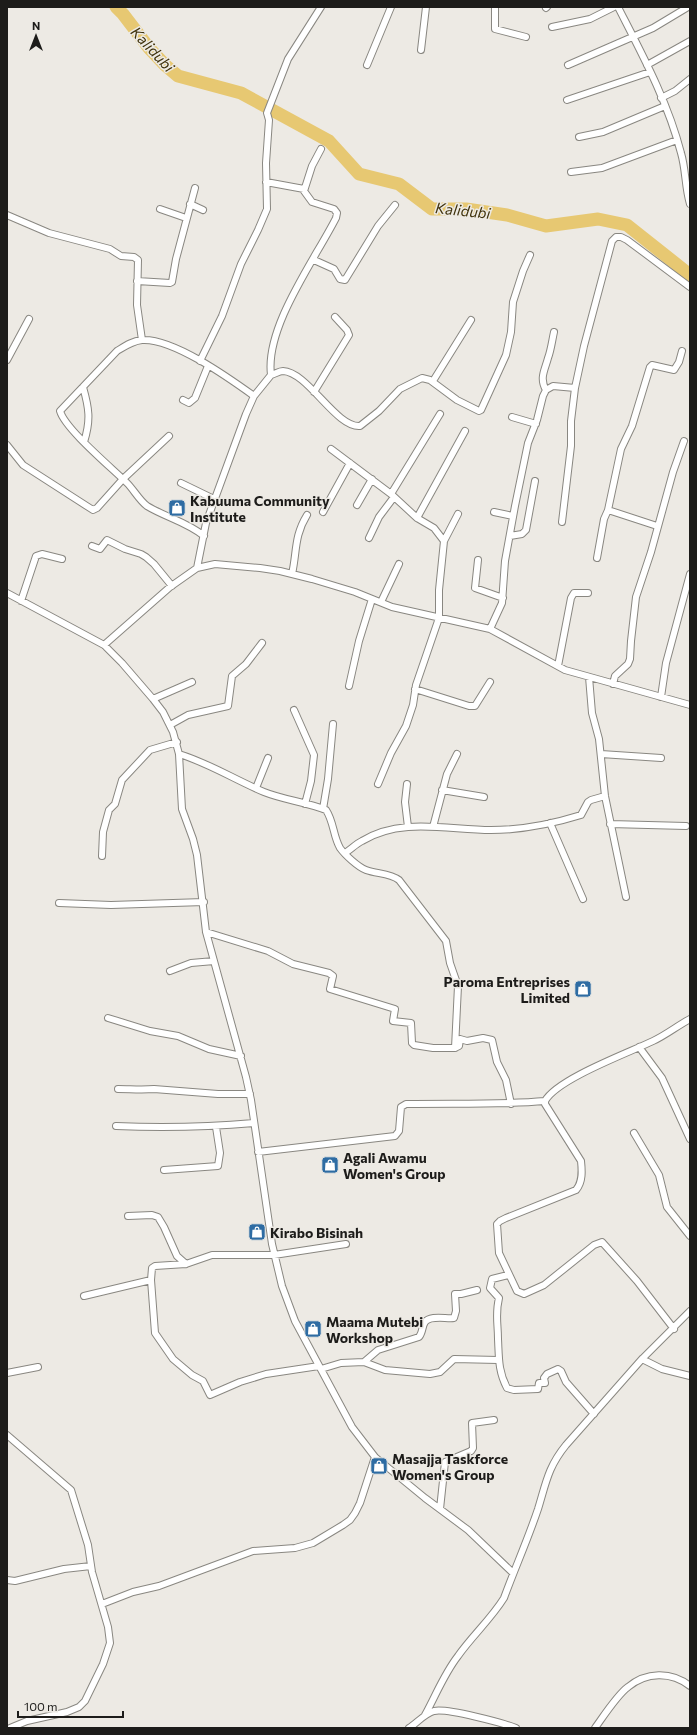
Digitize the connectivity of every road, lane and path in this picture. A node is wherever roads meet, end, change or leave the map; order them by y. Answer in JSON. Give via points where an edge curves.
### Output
{"nodes":[{"id":1,"x":321,"y":7,"type":"edge"},
{"id":2,"x":391,"y":7,"type":"edge"},
{"id":3,"x":426,"y":7,"type":"edge"},
{"id":4,"x":495,"y":7,"type":"edge"},
{"id":5,"x":614,"y":7,"type":"edge"},
{"id":6,"x":619,"y":7,"type":"edge"},
{"id":7,"x":688,"y":7,"type":"edge"},
{"id":8,"x":552,"y":28,"type":"dead end"},
{"id":9,"x":526,"y":37,"type":"dead end"},
{"id":10,"x":633,"y":37,"type":"junction"},
{"id":11,"x":690,"y":41,"type":"edge"},
{"id":12,"x":421,"y":50,"type":"dead end"},
{"id":13,"x":568,"y":65,"type":"dead end"},
{"id":14,"x":647,"y":65,"type":"junction"},
{"id":15,"x":367,"y":66,"type":"dead end"},
{"id":16,"x":650,"y":72,"type":"junction"},
{"id":17,"x":690,"y":79,"type":"edge"},
{"id":18,"x":661,"y":98,"type":"junction"},
{"id":19,"x":567,"y":100,"type":"dead end"},
{"id":20,"x":665,"y":106,"type":"junction"},
{"id":21,"x":579,"y":137,"type":"dead end"},
{"id":22,"x":677,"y":140,"type":"junction"},
{"id":23,"x":321,"y":149,"type":"dead end"},
{"id":24,"x":571,"y":172,"type":"dead end"},
{"id":25,"x":266,"y":182,"type":"junction"},
{"id":26,"x":195,"y":188,"type":"dead end"},
{"id":27,"x":304,"y":189,"type":"junction"},
{"id":28,"x":190,"y":204,"type":"junction"},
{"id":29,"x":690,"y":204,"type":"edge"},
{"id":30,"x":395,"y":205,"type":"dead end"},
{"id":31,"x":160,"y":209,"type":"dead end"},
{"id":32,"x":203,"y":210,"type":"dead end"},
{"id":33,"x":7,"y":215,"type":"edge"},
{"id":34,"x":186,"y":218,"type":"junction"},
{"id":35,"x":530,"y":255,"type":"dead end"},
{"id":36,"x":314,"y":260,"type":"junction"},
{"id":37,"x":137,"y":281,"type":"junction"},
{"id":38,"x":690,"y":287,"type":"edge"},
{"id":39,"x":336,"y":317,"type":"dead end"},
{"id":40,"x":29,"y":319,"type":"dead end"},
{"id":41,"x":471,"y":320,"type":"dead end"},
{"id":42,"x":554,"y":332,"type":"dead end"},
{"id":43,"x":142,"y":340,"type":"junction"},
{"id":44,"x":682,"y":351,"type":"dead end"},
{"id":45,"x":7,"y":360,"type":"edge"},
{"id":46,"x":200,"y":361,"type":"junction"},
{"id":47,"x":208,"y":366,"type":"junction"},
{"id":48,"x":272,"y":375,"type":"junction"},
{"id":49,"x":433,"y":381,"type":"junction"},
{"id":50,"x":83,"y":387,"type":"junction"},
{"id":51,"x":575,"y":388,"type":"junction"},
{"id":52,"x":546,"y":390,"type":"junction"},
{"id":53,"x":314,"y":392,"type":"junction"},
{"id":54,"x":254,"y":396,"type":"junction"},
{"id":55,"x":183,"y":400,"type":"dead end"},
{"id":56,"x":440,"y":414,"type":"dead end"},
{"id":57,"x":512,"y":417,"type":"dead end"},
{"id":58,"x":536,"y":424,"type":"junction"},
{"id":59,"x":465,"y":431,"type":"dead end"},
{"id":60,"x":169,"y":436,"type":"dead end"},
{"id":61,"x":684,"y":441,"type":"dead end"},
{"id":62,"x":84,"y":442,"type":"junction"},
{"id":63,"x":7,"y":445,"type":"edge"},
{"id":64,"x":331,"y":449,"type":"dead end"},
{"id":65,"x":350,"y":463,"type":"junction"},
{"id":66,"x":123,"y":479,"type":"junction"},
{"id":67,"x":372,"y":479,"type":"junction"},
{"id":68,"x":535,"y":481,"type":"dead end"},
{"id":69,"x":181,"y":483,"type":"dead end"},
{"id":70,"x":393,"y":496,"type":"junction"},
{"id":71,"x":214,"y":499,"type":"junction"},
{"id":72,"x":357,"y":505,"type":"dead end"},
{"id":73,"x":608,"y":510,"type":"junction"},
{"id":74,"x":324,"y":512,"type":"dead end"},
{"id":75,"x":494,"y":512,"type":"dead end"},
{"id":76,"x":458,"y":514,"type":"dead end"},
{"id":77,"x":307,"y":515,"type":"dead end"},
{"id":78,"x":513,"y":516,"type":"junction"},
{"id":79,"x":417,"y":518,"type":"junction"},
{"id":80,"x":562,"y":522,"type":"dead end"},
{"id":81,"x":657,"y":526,"type":"junction"},
{"id":82,"x":204,"y":536,"type":"junction"},
{"id":83,"x":510,"y":536,"type":"junction"},
{"id":84,"x":369,"y":538,"type":"dead end"},
{"id":85,"x":444,"y":541,"type":"junction"},
{"id":86,"x":92,"y":546,"type":"dead end"},
{"id":87,"x":597,"y":558,"type":"dead end"},
{"id":88,"x":62,"y":559,"type":"dead end"},
{"id":89,"x":478,"y":560,"type":"dead end"},
{"id":90,"x":398,"y":564,"type":"dead end"},
{"id":91,"x":197,"y":568,"type":"junction"},
{"id":92,"x":292,"y":574,"type":"junction"},
{"id":93,"x":690,"y":574,"type":"edge"},
{"id":94,"x":172,"y":586,"type":"junction"},
{"id":95,"x":7,"y":593,"type":"edge"},
{"id":96,"x":588,"y":593,"type":"dead end"},
{"id":97,"x":503,"y":598,"type":"junction"},
{"id":98,"x":372,"y":599,"type":"junction"},
{"id":99,"x":21,"y":601,"type":"junction"},
{"id":100,"x":381,"y":602,"type":"junction"},
{"id":101,"x":439,"y":618,"type":"junction"},
{"id":102,"x":490,"y":629,"type":"junction"},
{"id":103,"x":262,"y":644,"type":"dead end"},
{"id":104,"x":104,"y":645,"type":"junction"},
{"id":105,"x":558,"y":666,"type":"junction"},
{"id":106,"x":589,"y":677,"type":"junction"},
{"id":107,"x":192,"y":682,"type":"dead end"},
{"id":108,"x":490,"y":682,"type":"dead end"},
{"id":109,"x":613,"y":684,"type":"junction"},
{"id":110,"x":349,"y":686,"type":"dead end"},
{"id":111,"x":415,"y":689,"type":"junction"},
{"id":112,"x":661,"y":697,"type":"junction"},
{"id":113,"x":153,"y":699,"type":"junction"},
{"id":114,"x":690,"y":705,"type":"edge"},
{"id":115,"x":294,"y":710,"type":"dead end"},
{"id":116,"x":333,"y":724,"type":"dead end"},
{"id":117,"x":170,"y":725,"type":"junction"},
{"id":118,"x":177,"y":742,"type":"junction"},
{"id":119,"x":180,"y":754,"type":"junction"},
{"id":120,"x":457,"y":754,"type":"dead end"},
{"id":121,"x":601,"y":754,"type":"junction"},
{"id":122,"x":268,"y":758,"type":"dead end"},
{"id":123,"x":661,"y":758,"type":"dead end"},
{"id":124,"x":378,"y":784,"type":"dead end"},
{"id":125,"x":407,"y":784,"type":"dead end"},
{"id":126,"x":256,"y":788,"type":"junction"},
{"id":127,"x":442,"y":790,"type":"junction"},
{"id":128,"x":605,"y":796,"type":"junction"},
{"id":129,"x":484,"y":797,"type":"dead end"},
{"id":130,"x":305,"y":804,"type":"junction"},
{"id":131,"x":323,"y":809,"type":"junction"},
{"id":132,"x":550,"y":823,"type":"junction"},
{"id":133,"x":610,"y":824,"type":"junction"},
{"id":134,"x":686,"y":826,"type":"dead end"},
{"id":135,"x":408,"y":827,"type":"junction"},
{"id":136,"x":433,"y":827,"type":"junction"},
{"id":137,"x":345,"y":853,"type":"junction"},
{"id":138,"x":102,"y":856,"type":"dead end"},
{"id":139,"x":626,"y":896,"type":"dead end"},
{"id":140,"x":583,"y":899,"type":"dead end"},
{"id":141,"x":204,"y":902,"type":"junction"},
{"id":142,"x":59,"y":903,"type":"dead end"},
{"id":143,"x":206,"y":932,"type":"junction"},
{"id":144,"x":214,"y":961,"type":"junction"},
{"id":145,"x":170,"y":971,"type":"dead end"},
{"id":146,"x":108,"y":1018,"type":"dead end"},
{"id":147,"x":690,"y":1019,"type":"edge"},
{"id":148,"x":639,"y":1047,"type":"junction"},
{"id":149,"x":455,"y":1048,"type":"junction"},
{"id":150,"x":241,"y":1056,"type":"junction"},
{"id":151,"x":118,"y":1088,"type":"dead end"},
{"id":152,"x":250,"y":1094,"type":"junction"},
{"id":153,"x":545,"y":1101,"type":"junction"},
{"id":154,"x":511,"y":1104,"type":"junction"},
{"id":155,"x":254,"y":1123,"type":"junction"},
{"id":156,"x":116,"y":1126,"type":"dead end"},
{"id":157,"x":216,"y":1126,"type":"junction"},
{"id":158,"x":634,"y":1133,"type":"dead end"},
{"id":159,"x":690,"y":1139,"type":"edge"},
{"id":160,"x":258,"y":1152,"type":"junction"},
{"id":161,"x":164,"y":1170,"type":"dead end"},
{"id":162,"x":128,"y":1216,"type":"dead end"},
{"id":163,"x":690,"y":1236,"type":"edge"},
{"id":164,"x":346,"y":1244,"type":"dead end"},
{"id":165,"x":274,"y":1255,"type":"junction"},
{"id":166,"x":186,"y":1264,"type":"junction"},
{"id":167,"x":508,"y":1275,"type":"junction"},
{"id":168,"x":151,"y":1280,"type":"junction"},
{"id":169,"x":477,"y":1290,"type":"dead end"},
{"id":170,"x":84,"y":1296,"type":"dead end"},
{"id":171,"x":690,"y":1311,"type":"edge"},
{"id":172,"x":674,"y":1328,"type":"junction"},
{"id":173,"x":642,"y":1359,"type":"junction"},
{"id":174,"x":498,"y":1360,"type":"junction"},
{"id":175,"x":364,"y":1362,"type":"junction"},
{"id":176,"x":38,"y":1367,"type":"dead end"},
{"id":177,"x":320,"y":1368,"type":"junction"},
{"id":178,"x":7,"y":1373,"type":"edge"},
{"id":179,"x":690,"y":1376,"type":"edge"},
{"id":180,"x":594,"y":1414,"type":"junction"},
{"id":181,"x":494,"y":1420,"type":"dead end"},
{"id":182,"x":7,"y":1435,"type":"edge"},
{"id":183,"x":375,"y":1457,"type":"junction"},
{"id":184,"x":440,"y":1509,"type":"junction"},
{"id":185,"x":91,"y":1566,"type":"junction"},
{"id":186,"x":513,"y":1572,"type":"junction"},
{"id":187,"x":7,"y":1580,"type":"edge"},
{"id":188,"x":102,"y":1604,"type":"junction"},
{"id":189,"x":690,"y":1686,"type":"edge"},
{"id":190,"x":426,"y":1715,"type":"junction"},
{"id":191,"x":10,"y":1728,"type":"edge"},
{"id":192,"x":408,"y":1728,"type":"edge"},
{"id":193,"x":516,"y":1728,"type":"edge"},
{"id":194,"x":595,"y":1728,"type":"edge"}],
"edges":[{"from":1,"to":25,"type":"street","via":[[288,59],[267,113],[269,120]]},
{"from":2,"to":15,"type":"street"},
{"from":3,"to":12,"type":"street"},
{"from":4,"to":9,"type":"street","via":[[495,29]]},
{"from":5,"to":6,"type":"street"},
{"from":5,"to":8,"type":"street","via":[[590,19]]},
{"from":6,"to":10,"type":"street"},
{"from":7,"to":10,"type":"street"},
{"from":10,"to":13,"type":"street"},
{"from":10,"to":14,"type":"street"},
{"from":11,"to":14,"type":"street"},
{"from":14,"to":16,"type":"street"},
{"from":16,"to":18,"type":"street"},
{"from":16,"to":19,"type":"street"},
{"from":17,"to":18,"type":"street"},
{"from":18,"to":20,"type":"street"},
{"from":20,"to":21,"type":"street","via":[[603,132]]},
{"from":20,"to":22,"type":"street"},
{"from":22,"to":24,"type":"street","via":[[602,168]]},
{"from":22,"to":29,"type":"street"},
{"from":23,"to":27,"type":"street"},
{"from":25,"to":27,"type":"street"},
{"from":25,"to":46,"type":"street","via":[[265,213],[241,264],[222,316]]},
{"from":26,"to":28,"type":"street"},
{"from":27,"to":36,"type":"street","via":[[312,202],[334,209],[337,214]]},
{"from":28,"to":32,"type":"street"},
{"from":28,"to":34,"type":"street"},
{"from":30,"to":36,"type":"street","via":[[378,226],[346,280],[340,279],[334,269]]},
{"from":31,"to":34,"type":"street"},
{"from":33,"to":37,"type":"street","via":[[49,233],[110,249],[121,256],[138,260]]},
{"from":34,"to":37,"type":"street","via":[[172,282]]},
{"from":35,"to":49,"type":"street","via":[[513,302],[506,355],[482,408],[479,411],[457,400]]},
{"from":36,"to":48,"type":"street","via":[[284,314],[271,358]]},
{"from":37,"to":43,"type":"street","via":[[137,305]]},
{"from":38,"to":51,"type":"street","via":[[639,248],[621,237],[616,237],[612,241]]},
{"from":39,"to":53,"type":"street","via":[[349,335]]},
{"from":40,"to":45,"type":"street"},
{"from":41,"to":49,"type":"street"},
{"from":42,"to":52,"type":"street","via":[[542,378]]},
{"from":43,"to":46,"type":"street","via":[[166,344]]},
{"from":43,"to":50,"type":"street","via":[[127,344],[117,351]]},
{"from":44,"to":73,"type":"street","via":[[674,370],[652,365],[647,373],[632,426],[622,449]]},
{"from":46,"to":47,"type":"street"},
{"from":47,"to":54,"type":"street"},
{"from":47,"to":55,"type":"street","via":[[195,398],[189,403]]},
{"from":48,"to":53,"type":"street","via":[[283,371],[294,375]]},
{"from":48,"to":54,"type":"street"},
{"from":49,"to":53,"type":"street","via":[[422,378],[400,389],[379,411],[356,427],[343,420]]},
{"from":50,"to":62,"type":"street","via":[[90,414]]},
{"from":50,"to":62,"type":"street","via":[[60,411]]},
{"from":51,"to":52,"type":"street","via":[[553,386]]},
{"from":51,"to":80,"type":"street"},
{"from":52,"to":58,"type":"street"},
{"from":54,"to":71,"type":"street"},
{"from":56,"to":70,"type":"street"},
{"from":57,"to":58,"type":"street"},
{"from":58,"to":78,"type":"street","via":[[528,443]]},
{"from":59,"to":79,"type":"street"},
{"from":60,"to":66,"type":"street"},
{"from":61,"to":81,"type":"street"},
{"from":62,"to":66,"type":"street"},
{"from":63,"to":66,"type":"street","via":[[23,466],[93,510],[98,508]]},
{"from":64,"to":65,"type":"street"},
{"from":65,"to":67,"type":"street"},
{"from":65,"to":74,"type":"street"},
{"from":66,"to":82,"type":"street","via":[[148,506],[190,526]]},
{"from":67,"to":70,"type":"street"},
{"from":67,"to":72,"type":"street"},
{"from":68,"to":83,"type":"street","via":[[526,530],[522,534]]},
{"from":69,"to":71,"type":"street"},
{"from":70,"to":79,"type":"street"},
{"from":70,"to":84,"type":"street"},
{"from":71,"to":82,"type":"street"},
{"from":73,"to":81,"type":"street"},
{"from":73,"to":87,"type":"street"},
{"from":75,"to":78,"type":"street"},
{"from":76,"to":85,"type":"street"},
{"from":77,"to":92,"type":"street","via":[[300,526],[295,544]]},
{"from":78,"to":83,"type":"street"},
{"from":79,"to":85,"type":"street","via":[[434,528]]},
{"from":81,"to":109,"type":"street","via":[[636,597],[630,659],[615,676]]},
{"from":82,"to":91,"type":"street"},
{"from":83,"to":97,"type":"street","via":[[504,568]]},
{"from":85,"to":101,"type":"street"},
{"from":86,"to":94,"type":"street","via":[[100,549],[107,540],[142,554]]},
{"from":88,"to":99,"type":"street","via":[[42,554],[36,556]]},
{"from":89,"to":97,"type":"street","via":[[475,588]]},
{"from":90,"to":100,"type":"street"},
{"from":91,"to":92,"type":"street","via":[[215,564]]},
{"from":91,"to":94,"type":"street"},
{"from":92,"to":98,"type":"street"},
{"from":93,"to":112,"type":"street","via":[[668,656]]},
{"from":94,"to":104,"type":"street"},
{"from":95,"to":99,"type":"street"},
{"from":96,"to":105,"type":"street","via":[[574,593],[571,598]]},
{"from":97,"to":102,"type":"street"},
{"from":98,"to":100,"type":"street"},
{"from":98,"to":110,"type":"street"},
{"from":99,"to":104,"type":"street"},
{"from":100,"to":101,"type":"street"},
{"from":101,"to":102,"type":"street"},
{"from":101,"to":111,"type":"street"},
{"from":102,"to":105,"type":"street"},
{"from":103,"to":117,"type":"street","via":[[246,664],[232,676],[228,706],[193,714]]},
{"from":104,"to":113,"type":"street"},
{"from":105,"to":106,"type":"street"},
{"from":106,"to":109,"type":"street"},
{"from":106,"to":121,"type":"street","via":[[592,713]]},
{"from":107,"to":113,"type":"street"},
{"from":108,"to":111,"type":"street","via":[[475,706]]},
{"from":109,"to":112,"type":"street"},
{"from":111,"to":124,"type":"street","via":[[406,726]]},
{"from":112,"to":114,"type":"street"},
{"from":113,"to":117,"type":"street"},
{"from":115,"to":130,"type":"street","via":[[314,755]]},
{"from":116,"to":131,"type":"street"},
{"from":117,"to":118,"type":"street"},
{"from":118,"to":119,"type":"street"},
{"from":118,"to":138,"type":"street","via":[[150,750],[122,780],[103,832]]},
{"from":119,"to":126,"type":"street","via":[[204,762],[241,783]]},
{"from":119,"to":141,"type":"street","via":[[182,809],[197,855]]},
{"from":120,"to":127,"type":"street"},
{"from":121,"to":123,"type":"street"},
{"from":121,"to":128,"type":"street"},
{"from":122,"to":126,"type":"street"},
{"from":125,"to":135,"type":"street","via":[[405,802]]},
{"from":126,"to":130,"type":"street"},
{"from":127,"to":129,"type":"street"},
{"from":127,"to":136,"type":"street"},
{"from":128,"to":132,"type":"street","via":[[588,802],[581,815]]},
{"from":128,"to":133,"type":"street"},
{"from":130,"to":131,"type":"street"},
{"from":131,"to":137,"type":"street","via":[[330,815],[339,845]]},
{"from":132,"to":136,"type":"street","via":[[491,830]]},
{"from":132,"to":140,"type":"street"},
{"from":133,"to":134,"type":"street"},
{"from":133,"to":139,"type":"street"},
{"from":135,"to":136,"type":"street"},
{"from":135,"to":137,"type":"street","via":[[377,834]]},
{"from":137,"to":149,"type":"street","via":[[364,869],[393,876],[399,880],[446,941],[458,986]]},
{"from":141,"to":142,"type":"street","via":[[111,905]]},
{"from":141,"to":143,"type":"street"},
{"from":143,"to":144,"type":"street"},
{"from":143,"to":149,"type":"street","via":[[268,951],[293,964],[329,973],[333,980],[330,989],[395,1008],[393,1021],[411,1023],[414,1045]]},
{"from":144,"to":145,"type":"street","via":[[191,963]]},
{"from":144,"to":150,"type":"street"},
{"from":146,"to":150,"type":"street","via":[[150,1031],[178,1036],[209,1049]]},
{"from":147,"to":148,"type":"street"},
{"from":148,"to":153,"type":"street","via":[[554,1090]]},
{"from":148,"to":159,"type":"street","via":[[662,1078]]},
{"from":149,"to":154,"type":"street","via":[[459,1046],[460,1039],[492,1040],[497,1062],[506,1080]]},
{"from":150,"to":152,"type":"street"},
{"from":151,"to":152,"type":"street"},
{"from":152,"to":155,"type":"street"},
{"from":153,"to":154,"type":"street"},
{"from":153,"to":167,"type":"street","via":[[581,1161],[580,1181],[576,1190],[497,1224],[499,1253]]},
{"from":154,"to":160,"type":"street","via":[[406,1104],[401,1107],[399,1131],[395,1136]]},
{"from":155,"to":157,"type":"street"},
{"from":155,"to":160,"type":"street"},
{"from":156,"to":157,"type":"street"},
{"from":157,"to":161,"type":"street","via":[[220,1153],[217,1167]]},
{"from":158,"to":163,"type":"street","via":[[659,1175],[667,1207]]},
{"from":160,"to":165,"type":"street"},
{"from":162,"to":166,"type":"street","via":[[158,1217],[176,1256]]},
{"from":164,"to":165,"type":"street"},
{"from":165,"to":166,"type":"street","via":[[212,1255]]},
{"from":165,"to":177,"type":"street","via":[[288,1304]]},
{"from":166,"to":168,"type":"street","via":[[152,1267]]},
{"from":167,"to":172,"type":"street","via":[[517,1292],[524,1294],[544,1285],[594,1244],[602,1242]]},
{"from":167,"to":174,"type":"street","via":[[492,1279],[490,1288],[499,1298],[496,1314]]},
{"from":168,"to":170,"type":"street"},
{"from":168,"to":177,"type":"street","via":[[154,1327],[158,1339],[173,1359],[203,1381],[210,1395],[266,1374]]},
{"from":169,"to":175,"type":"street","via":[[455,1294],[454,1318],[429,1319],[424,1323],[419,1337],[378,1350]]},
{"from":171,"to":172,"type":"street"},
{"from":172,"to":173,"type":"street"},
{"from":173,"to":179,"type":"street","via":[[662,1369]]},
{"from":173,"to":180,"type":"street"},
{"from":174,"to":175,"type":"street","via":[[454,1359],[440,1372],[430,1374],[386,1370]]},
{"from":174,"to":180,"type":"street","via":[[506,1386],[511,1390],[538,1389],[540,1383],[545,1383],[544,1378],[547,1374],[558,1369]]},
{"from":175,"to":177,"type":"street","via":[[341,1363]]},
{"from":176,"to":178,"type":"street"},
{"from":177,"to":183,"type":"street","via":[[352,1427]]},
{"from":180,"to":186,"type":"street","via":[[562,1449],[549,1470],[538,1509]]},
{"from":181,"to":184,"type":"street","via":[[472,1423],[471,1451],[445,1462]]},
{"from":182,"to":185,"type":"street","via":[[71,1490],[88,1545]]},
{"from":183,"to":184,"type":"street"},
{"from":183,"to":188,"type":"street","via":[[355,1513],[343,1525],[313,1543],[288,1549],[253,1551]]},
{"from":184,"to":186,"type":"street","via":[[483,1543]]},
{"from":185,"to":187,"type":"street","via":[[64,1569],[15,1581]]},
{"from":185,"to":188,"type":"street"},
{"from":186,"to":190,"type":"street","via":[[504,1598],[458,1655]]},
{"from":188,"to":191,"type":"street","via":[[110,1643],[85,1701],[67,1712],[27,1721]]},
{"from":189,"to":194,"type":"street","via":[[667,1676],[652,1675],[638,1680],[626,1687]]},
{"from":190,"to":192,"type":"street"},
{"from":190,"to":193,"type":"street","via":[[442,1711]]}]}
